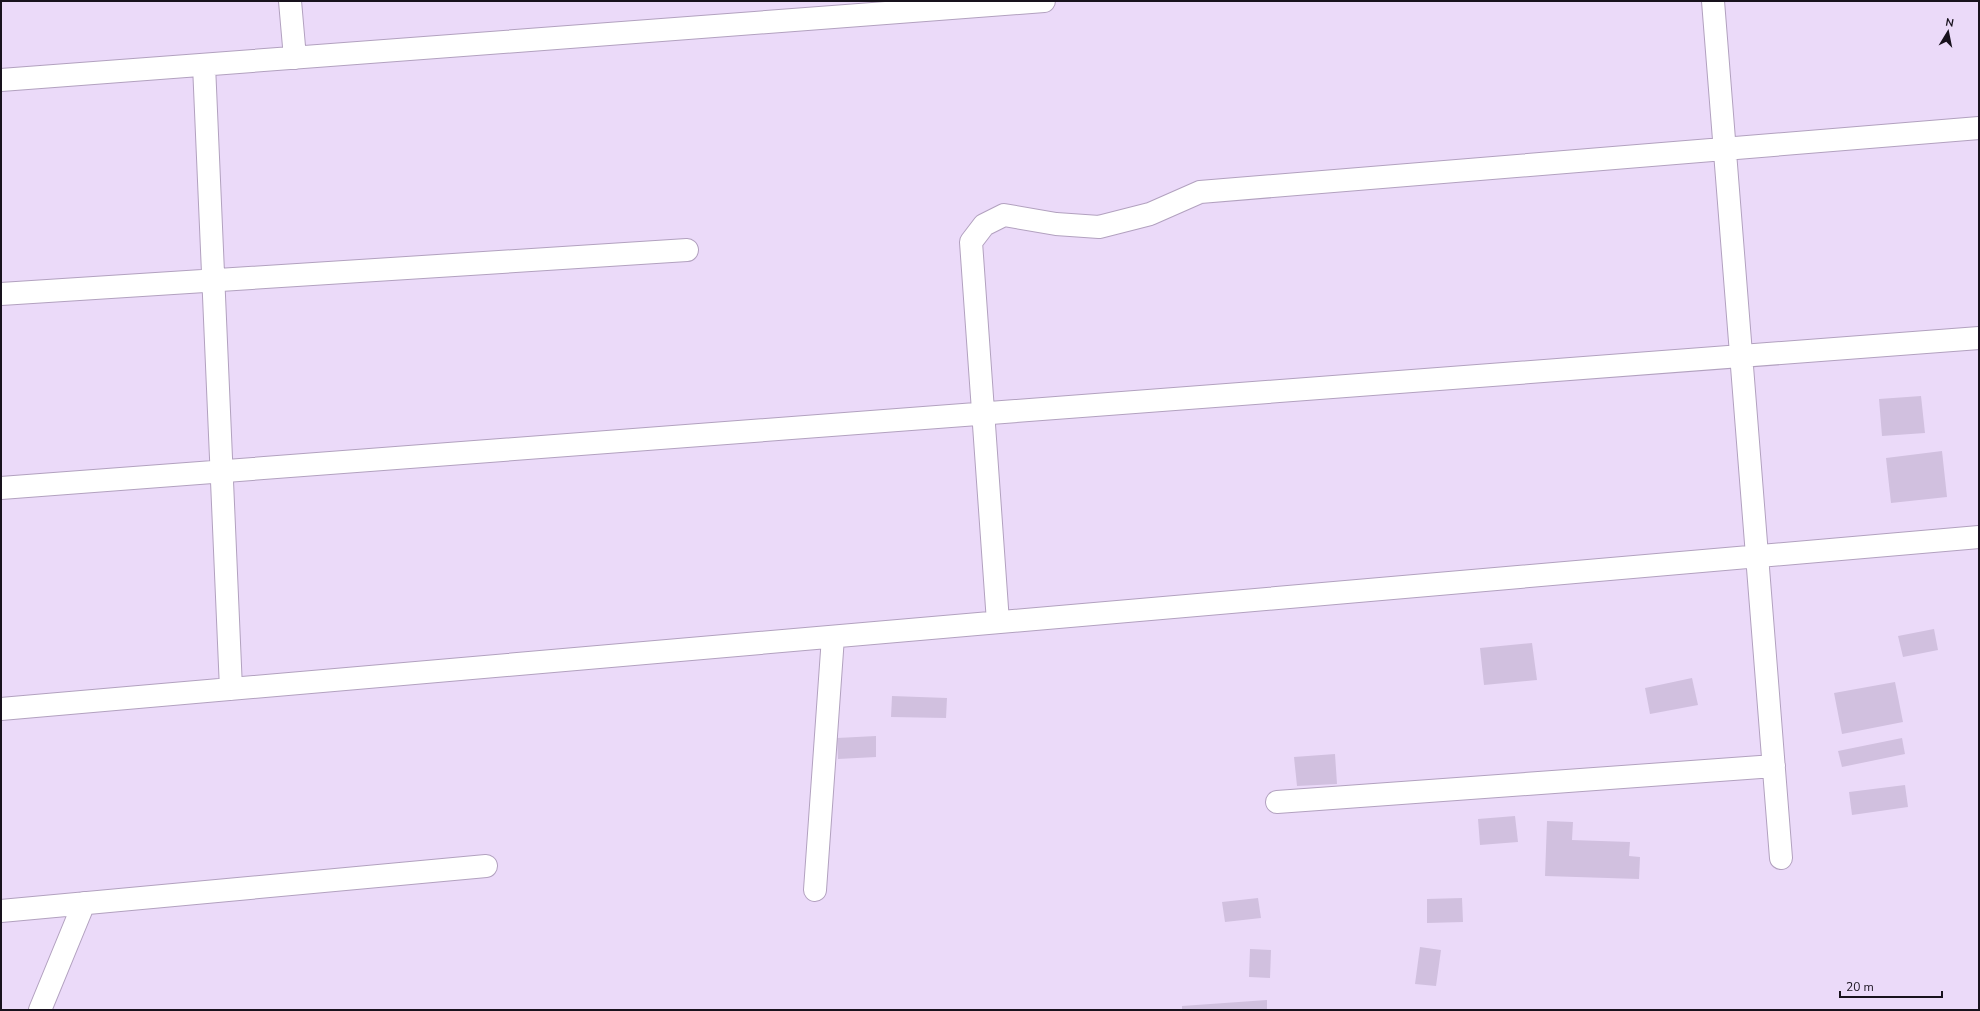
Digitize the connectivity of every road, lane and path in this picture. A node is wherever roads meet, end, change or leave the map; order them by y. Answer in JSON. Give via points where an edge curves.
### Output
{"nodes":[{"id":1,"x":290,"y":1,"type":"edge"},
{"id":2,"x":1044,"y":1,"type":"edge"},
{"id":3,"x":1712,"y":1,"type":"edge"},
{"id":4,"x":295,"y":58,"type":"junction"},
{"id":5,"x":204,"y":65,"type":"junction"},
{"id":6,"x":1,"y":80,"type":"edge"},
{"id":7,"x":1979,"y":128,"type":"edge"},
{"id":8,"x":1725,"y":150,"type":"junction"},
{"id":9,"x":686,"y":250,"type":"dead end"},
{"id":10,"x":213,"y":280,"type":"junction"},
{"id":11,"x":1,"y":294,"type":"edge"},
{"id":12,"x":1979,"y":338,"type":"edge"},
{"id":13,"x":1741,"y":356,"type":"junction"},
{"id":14,"x":983,"y":414,"type":"junction"},
{"id":15,"x":222,"y":472,"type":"junction"},
{"id":16,"x":1,"y":488,"type":"edge"},
{"id":17,"x":1979,"y":537,"type":"edge"},
{"id":18,"x":1757,"y":556,"type":"junction"},
{"id":19,"x":998,"y":622,"type":"junction"},
{"id":20,"x":833,"y":637,"type":"junction"},
{"id":21,"x":231,"y":689,"type":"junction"},
{"id":22,"x":1,"y":709,"type":"edge"},
{"id":23,"x":1774,"y":766,"type":"junction"},
{"id":24,"x":1277,"y":802,"type":"dead end"},
{"id":25,"x":1781,"y":858,"type":"dead end"},
{"id":26,"x":486,"y":866,"type":"dead end"},
{"id":27,"x":815,"y":890,"type":"dead end"},
{"id":28,"x":84,"y":903,"type":"junction"},
{"id":29,"x":1,"y":911,"type":"edge"},
{"id":30,"x":40,"y":1010,"type":"edge"}],
"edges":[{"from":1,"to":4,"type":"street"},
{"from":2,"to":4,"type":"street"},
{"from":3,"to":8,"type":"street"},
{"from":4,"to":5,"type":"street"},
{"from":5,"to":6,"type":"street"},
{"from":5,"to":10,"type":"street"},
{"from":7,"to":8,"type":"street"},
{"from":8,"to":13,"type":"street"},
{"from":8,"to":14,"type":"street","via":[[1200,192],[1150,214],[1099,227],[1004,216],[984,225],[971,242]]},
{"from":9,"to":10,"type":"street"},
{"from":10,"to":11,"type":"street"},
{"from":10,"to":15,"type":"street"},
{"from":12,"to":13,"type":"street"},
{"from":13,"to":14,"type":"street"},
{"from":13,"to":18,"type":"street"},
{"from":14,"to":15,"type":"street"},
{"from":14,"to":19,"type":"street"},
{"from":15,"to":16,"type":"street"},
{"from":15,"to":21,"type":"street"},
{"from":17,"to":18,"type":"street"},
{"from":18,"to":19,"type":"street"},
{"from":18,"to":23,"type":"street"},
{"from":19,"to":20,"type":"street"},
{"from":20,"to":21,"type":"street"},
{"from":20,"to":27,"type":"street"},
{"from":21,"to":22,"type":"street"},
{"from":23,"to":24,"type":"street"},
{"from":23,"to":25,"type":"street"},
{"from":26,"to":28,"type":"street"},
{"from":28,"to":29,"type":"street"},
{"from":28,"to":30,"type":"street"}]}
